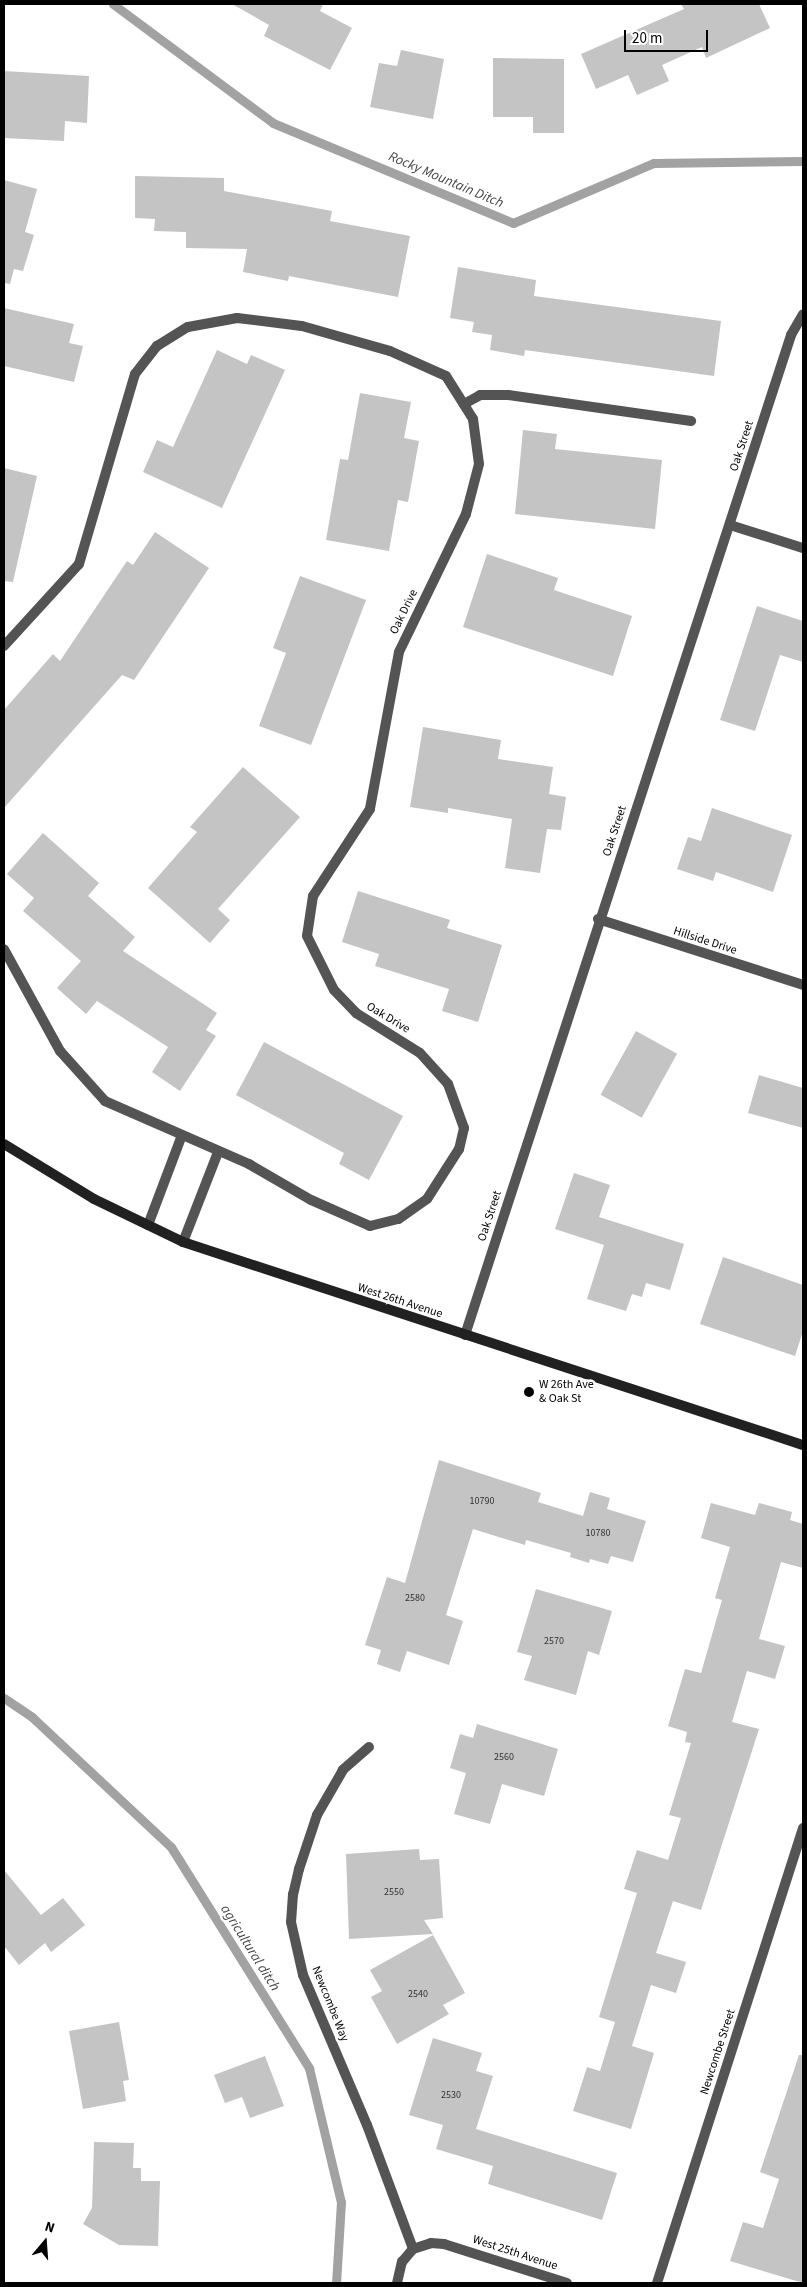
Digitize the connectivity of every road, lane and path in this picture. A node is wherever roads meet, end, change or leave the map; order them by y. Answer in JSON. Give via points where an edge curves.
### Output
{"nodes":[{"id":1,"x":803,"y":314,"type":"edge"},
{"id":2,"x":464,"y":404,"type":"junction"},
{"id":3,"x":691,"y":421,"type":"dead end"},
{"id":4,"x":730,"y":525,"type":"junction"},
{"id":5,"x":803,"y":548,"type":"edge"},
{"id":6,"x":4,"y":646,"type":"edge"},
{"id":7,"x":598,"y":919,"type":"junction"},
{"id":8,"x":4,"y":949,"type":"edge"},
{"id":9,"x":803,"y":986,"type":"edge"},
{"id":10,"x":182,"y":1136,"type":"junction"},
{"id":11,"x":4,"y":1144,"type":"edge"},
{"id":12,"x":218,"y":1152,"type":"junction"},
{"id":13,"x":148,"y":1225,"type":"junction"},
{"id":14,"x":184,"y":1242,"type":"junction"},
{"id":15,"x":464,"y":1335,"type":"junction"},
{"id":16,"x":803,"y":1445,"type":"edge"},
{"id":17,"x":369,"y":1747,"type":"dead end"},
{"id":18,"x":803,"y":1828,"type":"edge"},
{"id":19,"x":413,"y":2249,"type":"junction"},
{"id":20,"x":397,"y":2283,"type":"edge"},
{"id":21,"x":567,"y":2283,"type":"edge"},
{"id":22,"x":657,"y":2283,"type":"edge"}],
"edges":[{"from":1,"to":4,"type":"street","name":"Oak Street","via":[[790,335]]},
{"from":2,"to":3,"type":"street","via":[[480,395],[508,395]]},
{"from":2,"to":6,"type":"street","name":"Oak Drive","via":[[446,376],[381,348],[302,326],[237,318],[188,327],[157,346],[135,374],[79,564]]},
{"from":2,"to":12,"type":"street","name":"Oak Drive","via":[[473,420],[479,464],[466,514],[399,652],[370,809],[313,896],[306,936],[334,990],[356,1013],[420,1052],[448,1084],[464,1128],[459,1149],[427,1199],[398,1219],[370,1226],[311,1200],[249,1164]]},
{"from":4,"to":5,"type":"street"},
{"from":4,"to":7,"type":"street","name":"Oak Street"},
{"from":7,"to":9,"type":"street","name":"Hillside Drive"},
{"from":7,"to":15,"type":"street","name":"Oak Street"},
{"from":8,"to":10,"type":"street","name":"Oak Drive","via":[[60,1051],[105,1101]]},
{"from":10,"to":12,"type":"street","name":"Oak Drive"},
{"from":10,"to":13,"type":"street"},
{"from":11,"to":13,"type":"street","name":"West 26th Avenue","via":[[94,1199]]},
{"from":12,"to":14,"type":"street"},
{"from":13,"to":14,"type":"street","name":"West 26th Avenue"},
{"from":14,"to":15,"type":"street","name":"West 26th Avenue"},
{"from":15,"to":16,"type":"street","name":"West 26th Avenue"},
{"from":17,"to":19,"type":"street","name":"Newcombe Way","via":[[343,1770],[317,1815],[292,1894],[291,1922],[303,1975],[368,2125]]},
{"from":18,"to":22,"type":"street","name":"Newcombe Street"},
{"from":19,"to":20,"type":"street","via":[[402,2262]]},
{"from":19,"to":21,"type":"street","name":"West 25th Avenue","via":[[431,2243],[454,2247]]}]}
